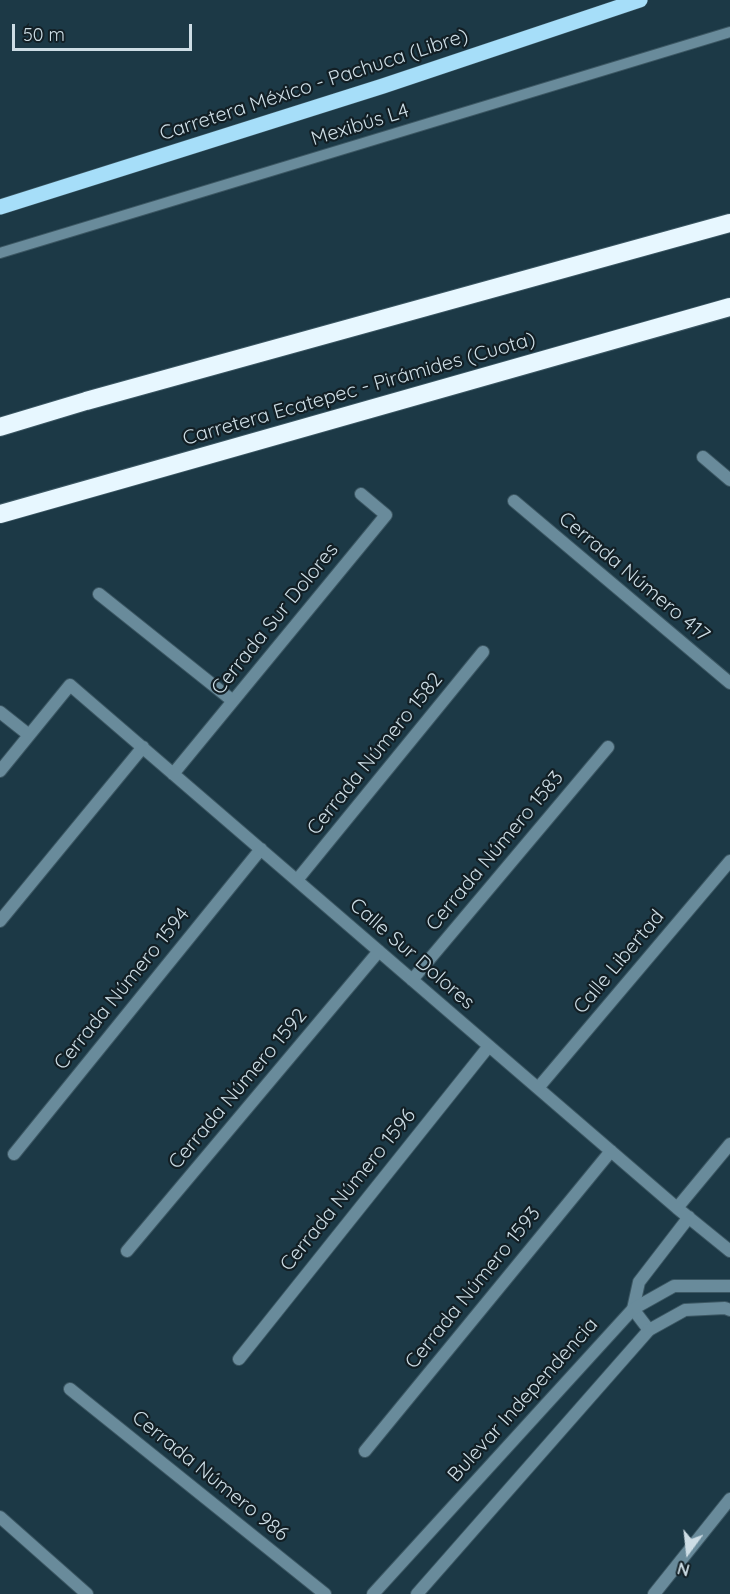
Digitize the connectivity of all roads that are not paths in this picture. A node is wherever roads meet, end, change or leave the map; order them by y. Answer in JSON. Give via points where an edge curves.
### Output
{"nodes":[{"id":1,"x":640,"y":0,"type":"edge"},
{"id":2,"x":730,"y":32,"type":"edge"},
{"id":3,"x":0,"y":207,"type":"edge"},
{"id":4,"x":730,"y":223,"type":"edge"},
{"id":5,"x":0,"y":253,"type":"edge"},
{"id":6,"x":730,"y":307,"type":"edge"},
{"id":7,"x":0,"y":427,"type":"edge"},
{"id":8,"x":703,"y":457,"type":"dead end"},
{"id":9,"x":730,"y":480,"type":"edge"},
{"id":10,"x":361,"y":494,"type":"dead end"},
{"id":11,"x":514,"y":501,"type":"dead end"},
{"id":12,"x":0,"y":514,"type":"edge"},
{"id":13,"x":99,"y":594,"type":"dead end"},
{"id":14,"x":483,"y":652,"type":"dead end"},
{"id":15,"x":730,"y":683,"type":"edge"},
{"id":16,"x":233,"y":701,"type":"junction"},
{"id":17,"x":0,"y":711,"type":"edge"},
{"id":18,"x":29,"y":735,"type":"junction"},
{"id":19,"x":142,"y":747,"type":"junction"},
{"id":20,"x":608,"y":747,"type":"dead end"},
{"id":21,"x":0,"y":771,"type":"edge"},
{"id":22,"x":173,"y":774,"type":"junction"},
{"id":23,"x":261,"y":849,"type":"junction"},
{"id":24,"x":730,"y":861,"type":"edge"},
{"id":25,"x":297,"y":880,"type":"junction"},
{"id":26,"x":0,"y":921,"type":"edge"},
{"id":27,"x":379,"y":951,"type":"junction"},
{"id":28,"x":412,"y":980,"type":"junction"},
{"id":29,"x":489,"y":1046,"type":"junction"},
{"id":30,"x":538,"y":1088,"type":"junction"},
{"id":31,"x":730,"y":1144,"type":"edge"},
{"id":32,"x":611,"y":1151,"type":"junction"},
{"id":33,"x":14,"y":1154,"type":"dead end"},
{"id":34,"x":677,"y":1208,"type":"junction"},
{"id":35,"x":689,"y":1217,"type":"junction"},
{"id":36,"x":127,"y":1251,"type":"dead end"},
{"id":37,"x":730,"y":1251,"type":"edge"},
{"id":38,"x":730,"y":1286,"type":"edge"},
{"id":39,"x":633,"y":1309,"type":"junction"},
{"id":40,"x":730,"y":1310,"type":"edge"},
{"id":41,"x":650,"y":1330,"type":"junction"},
{"id":42,"x":239,"y":1359,"type":"dead end"},
{"id":43,"x":70,"y":1389,"type":"dead end"},
{"id":44,"x":365,"y":1450,"type":"dead end"},
{"id":45,"x":730,"y":1499,"type":"edge"},
{"id":46,"x":0,"y":1517,"type":"edge"},
{"id":47,"x":87,"y":1594,"type":"edge"},
{"id":48,"x":326,"y":1594,"type":"edge"},
{"id":49,"x":373,"y":1594,"type":"edge"},
{"id":50,"x":417,"y":1594,"type":"edge"},
{"id":51,"x":654,"y":1594,"type":"edge"}],
"edges":[{"from":1,"to":3,"type":"main road","name":"Carretera México - Pachuca (Libre)"},
{"from":2,"to":5,"type":"lane","name":"Mexibús L4"},
{"from":4,"to":7,"type":"highway"},
{"from":6,"to":12,"type":"highway","name":"Carretera Ecatepec - Pirámides (Cuota)"},
{"from":8,"to":9,"type":"street"},
{"from":10,"to":16,"type":"street","name":"Cerrada Sur Dolores","via":[[386,515]]},
{"from":11,"to":15,"type":"street","name":"Cerrada Número 417"},
{"from":13,"to":16,"type":"street"},
{"from":14,"to":25,"type":"street","name":"Cerrada Número 1582"},
{"from":16,"to":22,"type":"street","name":"Cerrada Sur Dolores"},
{"from":17,"to":18,"type":"street"},
{"from":18,"to":19,"type":"street","name":"Calle Sur Dolores","via":[[70,685]]},
{"from":18,"to":21,"type":"street"},
{"from":19,"to":22,"type":"street","name":"Calle Sur Dolores"},
{"from":19,"to":26,"type":"street"},
{"from":20,"to":28,"type":"street","name":"Cerrada Número 1583"},
{"from":22,"to":23,"type":"street","name":"Calle Sur Dolores"},
{"from":23,"to":25,"type":"street","name":"Calle Sur Dolores"},
{"from":23,"to":33,"type":"street","name":"Cerrada Número 1594"},
{"from":24,"to":30,"type":"street","name":"Calle Libertad"},
{"from":25,"to":27,"type":"street","name":"Calle Sur Dolores"},
{"from":27,"to":28,"type":"street","name":"Calle Sur Dolores"},
{"from":27,"to":36,"type":"street","name":"Cerrada Número 1592"},
{"from":28,"to":29,"type":"street","name":"Calle Sur Dolores"},
{"from":29,"to":30,"type":"street","name":"Calle Sur Dolores"},
{"from":29,"to":42,"type":"street","name":"Cerrada Número 1596"},
{"from":30,"to":32,"type":"street","name":"Calle Sur Dolores"},
{"from":31,"to":34,"type":"street"},
{"from":32,"to":34,"type":"street","name":"Calle Sur Dolores"},
{"from":32,"to":44,"type":"street","name":"Cerrada Número 1593"},
{"from":34,"to":35,"type":"street","name":"Calle Sur Dolores"},
{"from":35,"to":37,"type":"street","name":"Calle Sur Dolores"},
{"from":35,"to":39,"type":"street","via":[[639,1282]]},
{"from":38,"to":39,"type":"street","name":"Bulevar Independencia","via":[[674,1286]]},
{"from":39,"to":41,"type":"street"},
{"from":39,"to":49,"type":"street","name":"Bulevar Independencia"},
{"from":40,"to":41,"type":"street","via":[[685,1310]]},
{"from":41,"to":50,"type":"street"},
{"from":43,"to":48,"type":"street","name":"Cerrada Número 986"},
{"from":45,"to":51,"type":"street"},
{"from":46,"to":47,"type":"street"}]}
